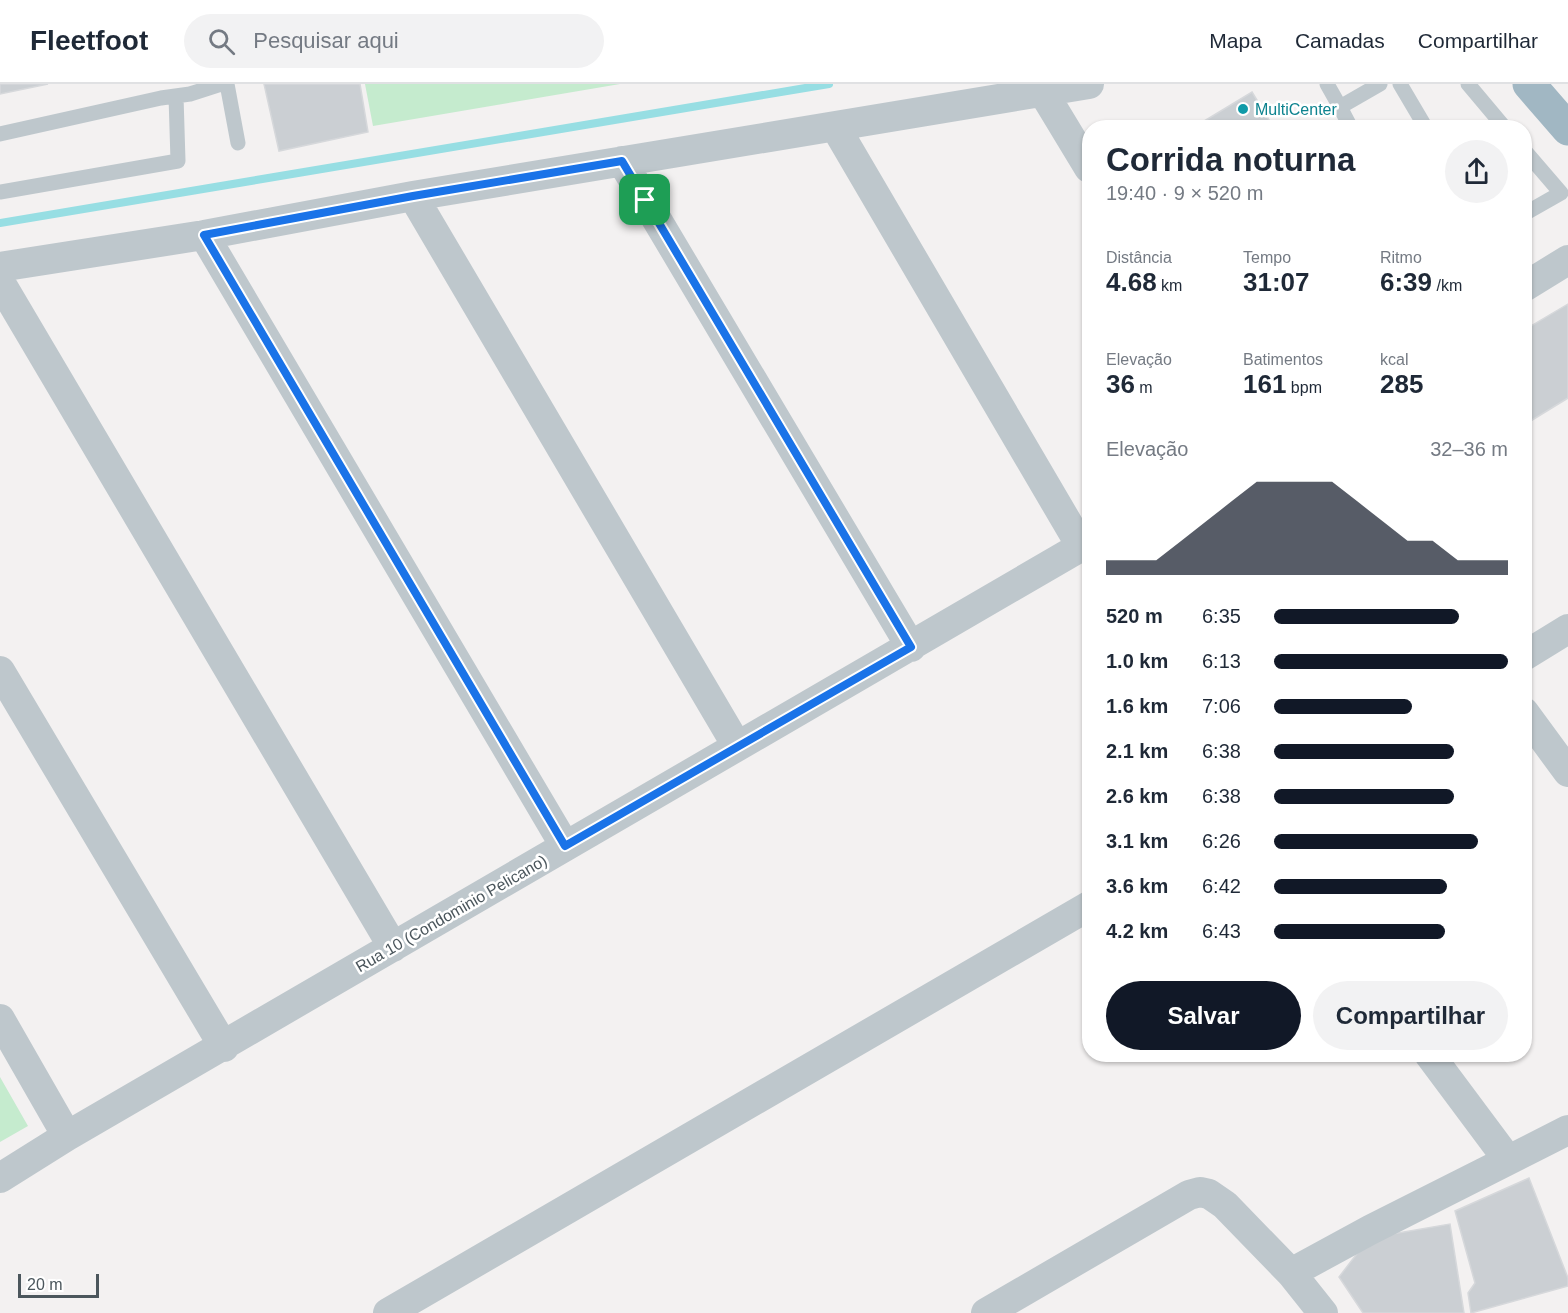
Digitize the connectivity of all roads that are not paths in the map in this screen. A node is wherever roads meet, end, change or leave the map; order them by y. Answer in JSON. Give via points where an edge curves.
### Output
{"nodes":[{"id":1,"x":221,"y":84,"type":"edge"},
{"id":2,"x":227,"y":84,"type":"edge"},
{"id":3,"x":1089,"y":84,"type":"edge"},
{"id":4,"x":1327,"y":84,"type":"edge"},
{"id":5,"x":1380,"y":84,"type":"edge"},
{"id":6,"x":1400,"y":84,"type":"edge"},
{"id":7,"x":1468,"y":84,"type":"edge"},
{"id":8,"x":1529,"y":84,"type":"edge"},
{"id":9,"x":1043,"y":92,"type":"junction"},
{"id":10,"x":176,"y":96,"type":"junction"},
{"id":11,"x":1340,"y":107,"type":"junction"},
{"id":12,"x":1347,"y":120,"type":"edge"},
{"id":13,"x":1421,"y":120,"type":"edge"},
{"id":14,"x":1498,"y":120,"type":"edge"},
{"id":15,"x":836,"y":128,"type":"junction"},
{"id":16,"x":1568,"y":129,"type":"edge"},
{"id":17,"x":0,"y":134,"type":"edge"},
{"id":18,"x":238,"y":143,"type":"dead end"},
{"id":19,"x":1082,"y":156,"type":"edge"},
{"id":20,"x":1532,"y":159,"type":"edge"},
{"id":21,"x":622,"y":161,"type":"junction"},
{"id":22,"x":0,"y":192,"type":"edge"},
{"id":23,"x":413,"y":196,"type":"junction"},
{"id":24,"x":1532,"y":209,"type":"edge"},
{"id":25,"x":204,"y":235,"type":"junction"},
{"id":26,"x":1568,"y":260,"type":"edge"},
{"id":27,"x":0,"y":267,"type":"edge"},
{"id":28,"x":0,"y":282,"type":"edge"},
{"id":29,"x":1532,"y":282,"type":"edge"},
{"id":30,"x":1082,"y":539,"type":"edge"},
{"id":31,"x":1082,"y":546,"type":"edge"},
{"id":32,"x":1568,"y":629,"type":"edge"},
{"id":33,"x":911,"y":647,"type":"junction"},
{"id":34,"x":1532,"y":651,"type":"edge"},
{"id":35,"x":0,"y":671,"type":"edge"},
{"id":36,"x":1532,"y":723,"type":"edge"},
{"id":37,"x":737,"y":746,"type":"junction"},
{"id":38,"x":1568,"y":772,"type":"edge"},
{"id":39,"x":565,"y":846,"type":"junction"},
{"id":40,"x":1082,"y":910,"type":"edge"},
{"id":41,"x":393,"y":946,"type":"junction"},
{"id":42,"x":0,"y":1019,"type":"edge"},
{"id":43,"x":224,"y":1047,"type":"junction"},
{"id":44,"x":1435,"y":1062,"type":"edge"},
{"id":45,"x":1568,"y":1130,"type":"edge"},
{"id":46,"x":67,"y":1136,"type":"junction"},
{"id":47,"x":1508,"y":1160,"type":"junction"},
{"id":48,"x":0,"y":1178,"type":"edge"},
{"id":49,"x":1291,"y":1273,"type":"junction"},
{"id":50,"x":405,"y":1309,"type":"edge"},
{"id":51,"x":997,"y":1310,"type":"edge"},
{"id":52,"x":1323,"y":1313,"type":"edge"}],
"edges":[{"from":1,"to":10,"type":"lane"},
{"from":2,"to":18,"type":"lane"},
{"from":3,"to":9,"type":"street"},
{"from":4,"to":11,"type":"lane"},
{"from":5,"to":11,"type":"lane"},
{"from":6,"to":13,"type":"lane"},
{"from":7,"to":14,"type":"lane"},
{"from":8,"to":16,"type":"highway"},
{"from":9,"to":15,"type":"street"},
{"from":9,"to":19,"type":"street"},
{"from":10,"to":17,"type":"lane"},
{"from":10,"to":22,"type":"lane","via":[[178,161]]},
{"from":11,"to":12,"type":"lane"},
{"from":15,"to":21,"type":"street"},
{"from":15,"to":30,"type":"street"},
{"from":20,"to":24,"type":"lane","via":[[1561,193]]},
{"from":21,"to":23,"type":"street"},
{"from":21,"to":33,"type":"street"},
{"from":23,"to":25,"type":"street"},
{"from":23,"to":37,"type":"street"},
{"from":25,"to":27,"type":"street"},
{"from":25,"to":39,"type":"street"},
{"from":26,"to":29,"type":"street"},
{"from":28,"to":41,"type":"street"},
{"from":31,"to":33,"type":"street","name":"Rua 10 (Condominio Pelicano)"},
{"from":32,"to":34,"type":"street"},
{"from":33,"to":37,"type":"street","name":"Rua 10 (Condominio Pelicano)"},
{"from":35,"to":43,"type":"street"},
{"from":36,"to":38,"type":"street"},
{"from":37,"to":39,"type":"street","name":"Rua 10 (Condominio Pelicano)"},
{"from":39,"to":41,"type":"street","name":"Rua 10 (Condominio Pelicano)"},
{"from":40,"to":50,"type":"street"},
{"from":41,"to":43,"type":"street","name":"Rua 10 (Condominio Pelicano)"},
{"from":42,"to":46,"type":"street"},
{"from":43,"to":46,"type":"street","name":"Rua 10 (Condominio Pelicano)"},
{"from":44,"to":47,"type":"street"},
{"from":45,"to":47,"type":"street"},
{"from":46,"to":48,"type":"street","name":"Rua 10 (Condominio Pelicano)"},
{"from":47,"to":49,"type":"street"},
{"from":49,"to":51,"type":"street","via":[[1226,1205],[1200,1192]]},
{"from":49,"to":52,"type":"street"}]}
